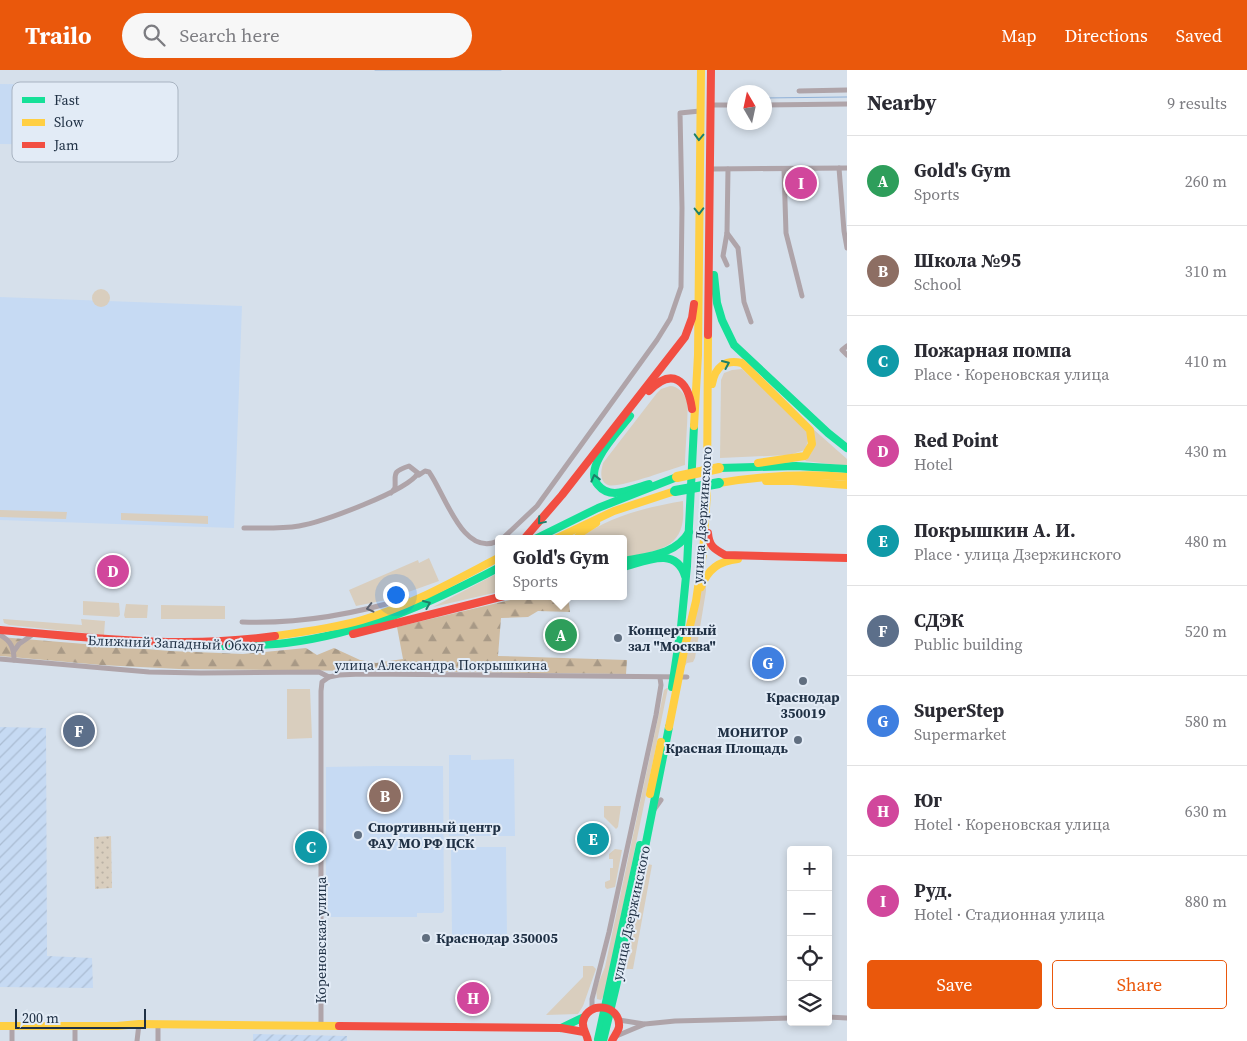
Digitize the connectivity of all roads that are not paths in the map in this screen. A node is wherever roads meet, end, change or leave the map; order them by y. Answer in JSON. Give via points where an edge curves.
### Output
{"nodes":[{"id":1,"x":701,"y":70,"type":"edge"},
{"id":2,"x":712,"y":70,"type":"edge"},
{"id":3,"x":799,"y":90,"type":"dead end"},
{"id":4,"x":847,"y":90,"type":"edge"},
{"id":5,"x":847,"y":104,"type":"edge"},
{"id":6,"x":711,"y":105,"type":"junction"},
{"id":7,"x":727,"y":105,"type":"edge"},
{"id":8,"x":772,"y":105,"type":"edge"},
{"id":9,"x":700,"y":111,"type":"junction"},
{"id":10,"x":839,"y":168,"type":"junction"},
{"id":11,"x":847,"y":168,"type":"edge"},
{"id":12,"x":728,"y":169,"type":"junction"},
{"id":13,"x":784,"y":169,"type":"junction"},
{"id":14,"x":711,"y":170,"type":"junction"},
{"id":15,"x":710,"y":229,"type":"junction"},
{"id":16,"x":727,"y":233,"type":"junction"},
{"id":17,"x":847,"y":248,"type":"edge"},
{"id":18,"x":699,"y":260,"type":"junction"},
{"id":19,"x":727,"y":265,"type":"dead end"},
{"id":20,"x":802,"y":296,"type":"dead end"},
{"id":21,"x":751,"y":322,"type":"dead end"},
{"id":22,"x":845,"y":348,"type":"edge"},
{"id":23,"x":847,"y":355,"type":"edge"},
{"id":24,"x":693,"y":443,"type":"junction"},
{"id":25,"x":847,"y":448,"type":"edge"},
{"id":26,"x":707,"y":458,"type":"junction"},
{"id":27,"x":723,"y":467,"type":"junction"},
{"id":28,"x":847,"y":469,"type":"edge"},
{"id":29,"x":419,"y":475,"type":"junction"},
{"id":30,"x":847,"y":477,"type":"edge"},
{"id":31,"x":673,"y":478,"type":"junction"},
{"id":32,"x":722,"y":482,"type":"junction"},
{"id":33,"x":847,"y":485,"type":"edge"},
{"id":34,"x":391,"y":493,"type":"junction"},
{"id":35,"x":707,"y":493,"type":"junction"},
{"id":36,"x":621,"y":508,"type":"junction"},
{"id":37,"x":691,"y":523,"type":"junction"},
{"id":38,"x":244,"y":528,"type":"dead end"},
{"id":39,"x":506,"y":535,"type":"edge"},
{"id":40,"x":528,"y":535,"type":"edge"},
{"id":41,"x":543,"y":535,"type":"edge"},
{"id":42,"x":563,"y":535,"type":"edge"},
{"id":43,"x":580,"y":535,"type":"edge"},
{"id":44,"x":495,"y":542,"type":"edge"},
{"id":45,"x":847,"y":559,"type":"edge"},
{"id":46,"x":627,"y":560,"type":"edge"},
{"id":47,"x":495,"y":562,"type":"edge"},
{"id":48,"x":495,"y":563,"type":"edge"},
{"id":49,"x":627,"y":566,"type":"edge"},
{"id":50,"x":434,"y":590,"type":"junction"},
{"id":51,"x":685,"y":593,"type":"junction"},
{"id":52,"x":495,"y":598,"type":"edge"},
{"id":53,"x":696,"y":601,"type":"junction"},
{"id":54,"x":242,"y":622,"type":"dead end"},
{"id":55,"x":0,"y":633,"type":"edge"},
{"id":56,"x":32,"y":636,"type":"junction"},
{"id":57,"x":78,"y":638,"type":"junction"},
{"id":58,"x":280,"y":645,"type":"junction"},
{"id":59,"x":14,"y":651,"type":"junction"},
{"id":60,"x":0,"y":659,"type":"edge"},
{"id":61,"x":14,"y":660,"type":"junction"},
{"id":62,"x":329,"y":677,"type":"junction"},
{"id":63,"x":660,"y":678,"type":"junction"},
{"id":64,"x":680,"y":678,"type":"junction"},
{"id":65,"x":660,"y":800,"type":"dead end"},
{"id":66,"x":652,"y":814,"type":"junction"},
{"id":67,"x":592,"y":1008,"type":"junction"},
{"id":68,"x":608,"y":1008,"type":"junction"},
{"id":69,"x":584,"y":1017,"type":"junction"},
{"id":70,"x":832,"y":1017,"type":"edge"},
{"id":71,"x":787,"y":1018,"type":"edge"},
{"id":72,"x":847,"y":1018,"type":"edge"},
{"id":73,"x":619,"y":1020,"type":"junction"},
{"id":74,"x":140,"y":1024,"type":"junction"},
{"id":75,"x":158,"y":1024,"type":"junction"},
{"id":76,"x":645,"y":1024,"type":"junction"},
{"id":77,"x":0,"y":1026,"type":"edge"},
{"id":78,"x":12,"y":1026,"type":"junction"},
{"id":79,"x":75,"y":1026,"type":"junction"},
{"id":80,"x":320,"y":1026,"type":"junction"},
{"id":81,"x":562,"y":1028,"type":"junction"},
{"id":82,"x":591,"y":1038,"type":"edge"},
{"id":83,"x":609,"y":1040,"type":"edge"},
{"id":84,"x":12,"y":1041,"type":"edge"},
{"id":85,"x":75,"y":1041,"type":"edge"},
{"id":86,"x":138,"y":1041,"type":"edge"},
{"id":87,"x":158,"y":1041,"type":"edge"}],
"edges":[{"from":1,"to":9,"type":"main road","name":"улица Дзержинского"},
{"from":2,"to":6,"type":"main road","name":"улица Дзержинского"},
{"from":3,"to":4,"type":"street"},
{"from":5,"to":8,"type":"street"},
{"from":6,"to":7,"type":"street"},
{"from":6,"to":14,"type":"main road","name":"улица Дзержинского"},
{"from":9,"to":18,"type":"main road","name":"улица Дзержинского","one_way":true},
{"from":9,"to":39,"type":"street","via":[[680,113],[682,269],[679,297],[670,319],[537,506]]},
{"from":10,"to":11,"type":"street"},
{"from":10,"to":13,"type":"street"},
{"from":10,"to":17,"type":"street"},
{"from":12,"to":13,"type":"street"},
{"from":12,"to":14,"type":"street"},
{"from":12,"to":16,"type":"street"},
{"from":13,"to":20,"type":"street","via":[[786,233]]},
{"from":14,"to":15,"type":"main road","name":"улица Дзержинского"},
{"from":15,"to":25,"type":"main road","via":[[720,318],[728,337],[749,361]]},
{"from":15,"to":26,"type":"main road","name":"улица Дзержинского"},
{"from":16,"to":19,"type":"street","via":[[723,256]]},
{"from":16,"to":21,"type":"street","via":[[738,248],[744,302]]},
{"from":18,"to":24,"type":"main road","name":"улица Дзержинского"},
{"from":18,"to":40,"type":"main road","one_way":true,"via":[[693,313],[685,337]]},
{"from":22,"to":23,"type":"street"},
{"from":31,"to":24,"type":"main road","one_way":true,"via":[[607,493],[597,486],[593,472],[596,462],[654,385],[664,380],[677,379],[688,389],[692,402]]},
{"from":24,"to":37,"type":"main road","name":"улица Дзержинского"},
{"from":26,"to":27,"type":"main road","one_way":true,"via":[[713,376],[723,363],[735,360],[745,365],[806,424],[812,443],[802,457]]},
{"from":26,"to":35,"type":"main road","name":"улица Дзержинского"},
{"from":27,"to":28,"type":"main road"},
{"from":27,"to":31,"type":"main road","bridge":true},
{"from":29,"to":34,"type":"street"},
{"from":29,"to":34,"type":"street","via":[[409,466],[396,473],[395,488]]},
{"from":29,"to":44,"type":"street","via":[[429,472],[461,528],[471,539],[484,544]]},
{"from":30,"to":32,"type":"main road","via":[[787,474]]},
{"from":31,"to":41,"type":"main road","via":[[598,508]]},
{"from":32,"to":33,"type":"main road","via":[[793,481]]},
{"from":32,"to":36,"type":"main road","bridge":true,"via":[[654,496]]},
{"from":34,"to":38,"type":"street","via":[[301,526]]},
{"from":35,"to":45,"type":"main road","via":[[708,539],[720,554]]},
{"from":35,"to":53,"type":"main road","name":"улица Дзержинского"},
{"from":36,"to":42,"type":"main road"},
{"from":36,"to":43,"type":"main road"},
{"from":37,"to":46,"type":"main road","via":[[686,539],[671,550]]},
{"from":37,"to":51,"type":"main road","name":"улица Дзержинского"},
{"from":45,"to":53,"type":"main road","via":[[725,561],[707,572]]},
{"from":47,"to":50,"type":"main road","name":"Ближний Западный Обход"},
{"from":58,"to":48,"type":"main road","one_way":true,"via":[[336,634],[396,616],[452,593]]},
{"from":49,"to":51,"type":"main road","via":[[663,557],[672,558],[683,568]]},
{"from":50,"to":54,"type":"street","one_way":true,"via":[[331,616]]},
{"from":50,"to":57,"type":"main road","name":"Ближний Западный Обход","via":[[362,619],[293,634],[174,641]]},
{"from":51,"to":64,"type":"main road","name":"улица Дзержинского"},
{"from":52,"to":58,"type":"main road","via":[[347,636]]},
{"from":53,"to":64,"type":"main road","name":"улица Дзержинского"},
{"from":55,"to":56,"type":"main road"},
{"from":55,"to":57,"type":"main road"},
{"from":55,"to":59,"type":"street"},
{"from":56,"to":57,"type":"main road"},
{"from":56,"to":59,"type":"street","via":[[22,641]]},
{"from":57,"to":58,"type":"main road","name":"Ближний Западный Обход","via":[[139,644]]},
{"from":59,"to":61,"type":"street"},
{"from":60,"to":61,"type":"street","name":"улица Александра Покрышкина"},
{"from":61,"to":62,"type":"street","name":"улица Александра Покрышкина","via":[[148,672],[320,672]]},
{"from":62,"to":63,"type":"street","name":"улица Александра Покрышкина","via":[[361,674]]},
{"from":62,"to":80,"type":"street","name":"Кореновская улица","via":[[322,682],[321,690]]},
{"from":63,"to":64,"type":"street","name":"улица Александра Покрышкина"},
{"from":63,"to":67,"type":"street","name":"улица Дзержинского","via":[[652,733]]},
{"from":64,"to":66,"type":"main road","name":"улица Дзержинского"},
{"from":64,"to":68,"type":"main road","name":"улица Дзержинского","via":[[646,816]]},
{"from":65,"to":66,"type":"street"},
{"from":66,"to":68,"type":"main road","name":"улица Дзержинского","via":[[620,970]]},
{"from":67,"to":68,"type":"main road"},
{"from":67,"to":69,"type":"main road"},
{"from":68,"to":73,"type":"main road"},
{"from":68,"to":82,"type":"main road","name":"улица Дзержинского"},
{"from":68,"to":83,"type":"main road","name":"улица Дзержинского"},
{"from":69,"to":81,"type":"main road"},
{"from":69,"to":82,"type":"main road","via":[[582,1024]]},
{"from":70,"to":72,"type":"street"},
{"from":71,"to":76,"type":"street","via":[[675,1020]]},
{"from":73,"to":76,"type":"street"},
{"from":73,"to":83,"type":"main road","via":[[617,1033]]},
{"from":74,"to":75,"type":"main road"},
{"from":74,"to":79,"type":"main road"},
{"from":74,"to":86,"type":"street"},
{"from":75,"to":80,"type":"main road"},
{"from":75,"to":87,"type":"street"},
{"from":76,"to":83,"type":"street"},
{"from":77,"to":78,"type":"main road"},
{"from":78,"to":79,"type":"main road"},
{"from":78,"to":84,"type":"street"},
{"from":79,"to":85,"type":"street"},
{"from":80,"to":81,"type":"main road"},
{"from":81,"to":82,"type":"main road"}]}
